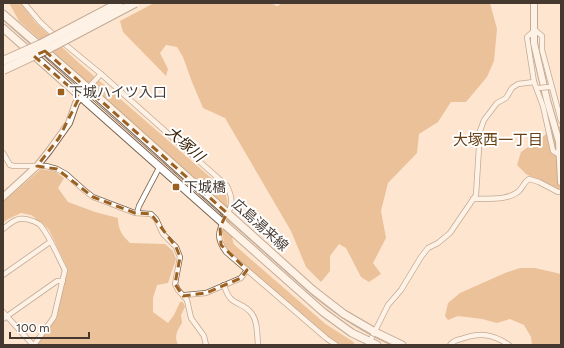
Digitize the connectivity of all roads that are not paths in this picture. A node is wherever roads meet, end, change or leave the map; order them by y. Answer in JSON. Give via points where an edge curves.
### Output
{"nodes":[{"id":1,"x":24,"y":3,"type":"edge"},
{"id":2,"x":119,"y":3,"type":"edge"},
{"id":3,"x":135,"y":3,"type":"edge"},
{"id":4,"x":534,"y":3,"type":"edge"},
{"id":5,"x":3,"y":14,"type":"edge"},
{"id":6,"x":3,"y":28,"type":"edge"},
{"id":7,"x":535,"y":30,"type":"junction"},
{"id":8,"x":3,"y":61,"type":"edge"},
{"id":9,"x":3,"y":70,"type":"edge"},
{"id":10,"x":100,"y":76,"type":"junction"},
{"id":11,"x":534,"y":82,"type":"junction"},
{"id":12,"x":550,"y":87,"type":"junction"},
{"id":13,"x":89,"y":88,"type":"junction"},
{"id":14,"x":537,"y":88,"type":"junction"},
{"id":15,"x":80,"y":96,"type":"junction"},
{"id":16,"x":561,"y":121,"type":"edge"},
{"id":17,"x":3,"y":153,"type":"edge"},
{"id":18,"x":560,"y":155,"type":"edge"},
{"id":19,"x":37,"y":166,"type":"junction"},
{"id":20,"x":159,"y":168,"type":"junction"},
{"id":21,"x":561,"y":182,"type":"edge"},
{"id":22,"x":561,"y":192,"type":"edge"},
{"id":23,"x":3,"y":197,"type":"edge"},
{"id":24,"x":473,"y":198,"type":"junction"},
{"id":25,"x":137,"y":213,"type":"junction"},
{"id":26,"x":229,"y":213,"type":"junction"},
{"id":27,"x":220,"y":224,"type":"junction"},
{"id":28,"x":3,"y":229,"type":"edge"},
{"id":29,"x":50,"y":242,"type":"junction"},
{"id":30,"x":247,"y":270,"type":"junction"},
{"id":31,"x":3,"y":274,"type":"edge"},
{"id":32,"x":63,"y":282,"type":"junction"},
{"id":33,"x":224,"y":285,"type":"junction"},
{"id":34,"x":183,"y":296,"type":"junction"},
{"id":35,"x":3,"y":312,"type":"edge"},
{"id":36,"x":5,"y":317,"type":"edge"},
{"id":37,"x":375,"y":332,"type":"junction"},
{"id":38,"x":368,"y":343,"type":"edge"},
{"id":39,"x":34,"y":345,"type":"edge"},
{"id":40,"x":206,"y":345,"type":"edge"},
{"id":41,"x":258,"y":345,"type":"edge"},
{"id":42,"x":336,"y":345,"type":"edge"},
{"id":43,"x":377,"y":345,"type":"edge"},
{"id":44,"x":402,"y":345,"type":"edge"},
{"id":45,"x":450,"y":345,"type":"edge"},
{"id":46,"x":509,"y":345,"type":"edge"}],
"edges":[{"from":1,"to":10,"type":"street","via":[[40,22]]},
{"from":2,"to":8,"type":"highway","bridge":true},
{"from":3,"to":9,"type":"highway","bridge":true},
{"from":4,"to":7,"type":"street"},
{"from":5,"to":13,"type":"main road","name":"広島湯来線"},
{"from":6,"to":15,"type":"main road","name":"広島湯来線"},
{"from":7,"to":11,"type":"street","via":[[527,37]]},
{"from":7,"to":12,"type":"street","via":[[542,36],[542,50]]},
{"from":7,"to":18,"type":"street","via":[[534,43],[538,65],[559,142]]},
{"from":10,"to":13,"type":"street"},
{"from":10,"to":26,"type":"street","via":[[227,186],[232,205]]},
{"from":11,"to":14,"type":"street"},
{"from":11,"to":24,"type":"street","via":[[518,84],[512,88],[506,98],[497,103],[484,120],[480,131],[476,195]]},
{"from":12,"to":14,"type":"street","bridge":true},
{"from":12,"to":16,"type":"street"},
{"from":13,"to":15,"type":"street"},
{"from":13,"to":26,"type":"main road","name":"広島湯来線"},
{"from":14,"to":18,"type":"street","via":[[553,151]]},
{"from":15,"to":19,"type":"street","via":[[59,138]]},
{"from":15,"to":20,"type":"main road","name":"広島湯来線"},
{"from":17,"to":19,"type":"street","via":[[14,166]]},
{"from":18,"to":21,"type":"street"},
{"from":19,"to":23,"type":"street"},
{"from":19,"to":25,"type":"street","via":[[57,169],[93,196]]},
{"from":20,"to":25,"type":"street"},
{"from":20,"to":27,"type":"main road","name":"広島湯来線"},
{"from":22,"to":24,"type":"street","via":[[529,179],[518,191],[510,195],[498,198]]},
{"from":24,"to":37,"type":"street","via":[[450,233],[428,248],[421,257],[401,290],[388,305]]},
{"from":25,"to":34,"type":"street","via":[[151,214],[163,234],[176,247],[180,257],[175,284]]},
{"from":26,"to":27,"type":"street"},
{"from":26,"to":37,"type":"main road","name":"広島湯来線","via":[[320,295],[344,314]]},
{"from":27,"to":30,"type":"street","via":[[221,245]]},
{"from":27,"to":38,"type":"main road","name":"広島湯来線","via":[[234,233],[323,312]]},
{"from":28,"to":29,"type":"street","via":[[14,220],[32,220],[39,224]]},
{"from":29,"to":31,"type":"street"},
{"from":29,"to":32,"type":"street","via":[[65,270]]},
{"from":30,"to":33,"type":"street","via":[[241,278]]},
{"from":30,"to":42,"type":"street"},
{"from":32,"to":36,"type":"street","via":[[57,281]]},
{"from":32,"to":39,"type":"street","via":[[54,317]]},
{"from":33,"to":34,"type":"street","via":[[206,293]]},
{"from":33,"to":41,"type":"street","via":[[227,296],[253,315]]},
{"from":34,"to":40,"type":"street","via":[[187,300],[191,318],[204,336]]},
{"from":35,"to":36,"type":"street"},
{"from":36,"to":39,"type":"street"},
{"from":37,"to":38,"type":"street"},
{"from":37,"to":44,"type":"main road","name":"広島湯来線"},
{"from":38,"to":43,"type":"main road","name":"広島湯来線"},
{"from":45,"to":46,"type":"street","via":[[477,334]]}]}
